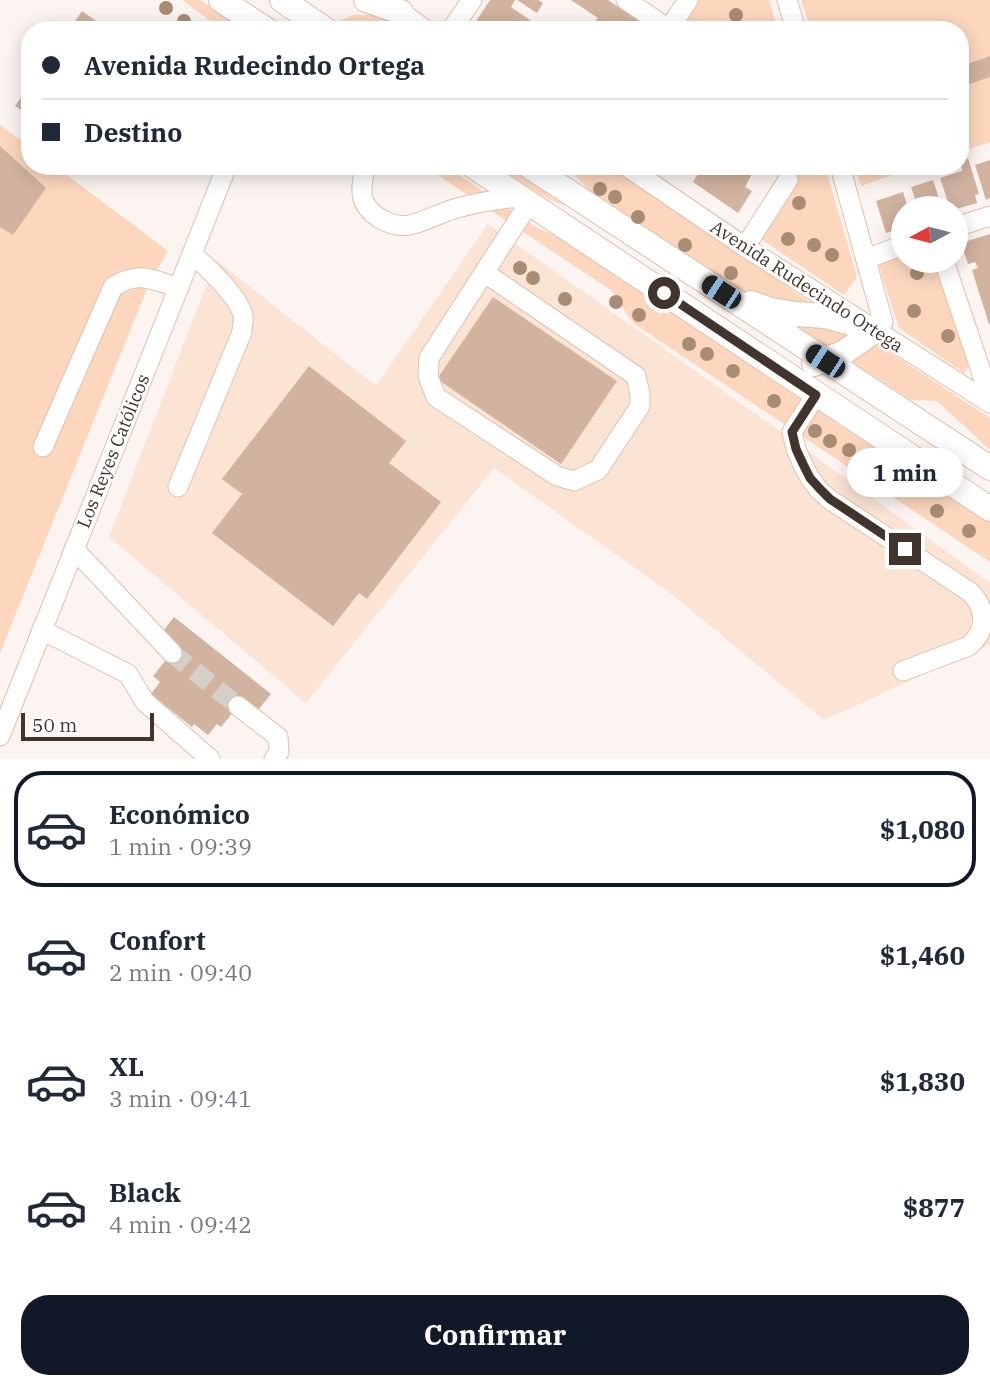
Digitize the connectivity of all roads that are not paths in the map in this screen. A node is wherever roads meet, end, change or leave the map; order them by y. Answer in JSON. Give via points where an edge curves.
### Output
{"nodes":[{"id":1,"x":221,"y":0,"type":"edge"},
{"id":2,"x":366,"y":0,"type":"edge"},
{"id":3,"x":472,"y":0,"type":"edge"},
{"id":4,"x":626,"y":0,"type":"edge"},
{"id":5,"x":688,"y":0,"type":"edge"},
{"id":6,"x":787,"y":0,"type":"edge"},
{"id":7,"x":286,"y":2,"type":"edge"},
{"id":8,"x":391,"y":6,"type":"edge"},
{"id":9,"x":253,"y":21,"type":"edge"},
{"id":10,"x":282,"y":21,"type":"edge"},
{"id":11,"x":313,"y":21,"type":"edge"},
{"id":12,"x":413,"y":21,"type":"edge"},
{"id":13,"x":457,"y":21,"type":"edge"},
{"id":14,"x":658,"y":21,"type":"edge"},
{"id":15,"x":675,"y":21,"type":"edge"},
{"id":16,"x":793,"y":21,"type":"edge"},
{"id":17,"x":223,"y":175,"type":"edge"},
{"id":18,"x":364,"y":175,"type":"edge"},
{"id":19,"x":486,"y":175,"type":"edge"},
{"id":20,"x":542,"y":175,"type":"edge"},
{"id":21,"x":558,"y":175,"type":"edge"},
{"id":22,"x":639,"y":175,"type":"edge"},
{"id":23,"x":842,"y":175,"type":"edge"},
{"id":24,"x":788,"y":180,"type":"dead end"},
{"id":25,"x":578,"y":199,"type":"junction"},
{"id":26,"x":524,"y":200,"type":"junction"},
{"id":27,"x":990,"y":216,"type":"edge"},
{"id":28,"x":968,"y":223,"type":"edge"},
{"id":29,"x":745,"y":247,"type":"junction"},
{"id":30,"x":891,"y":250,"type":"edge"},
{"id":31,"x":192,"y":254,"type":"junction"},
{"id":32,"x":866,"y":259,"type":"junction"},
{"id":33,"x":485,"y":273,"type":"junction"},
{"id":34,"x":948,"y":273,"type":"edge"},
{"id":35,"x":179,"y":288,"type":"junction"},
{"id":36,"x":721,"y":292,"type":"junction"},
{"id":37,"x":876,"y":330,"type":"junction"},
{"id":38,"x":825,"y":361,"type":"junction"},
{"id":39,"x":771,"y":364,"type":"junction"},
{"id":40,"x":816,"y":395,"type":"junction"},
{"id":41,"x":990,"y":400,"type":"edge"},
{"id":42,"x":43,"y":447,"type":"dead end"},
{"id":43,"x":990,"y":468,"type":"edge"},
{"id":44,"x":178,"y":487,"type":"dead end"},
{"id":45,"x":990,"y":509,"type":"edge"},
{"id":46,"x":74,"y":549,"type":"junction"},
{"id":47,"x":42,"y":630,"type":"junction"},
{"id":48,"x":172,"y":653,"type":"tunnel mouth"},
{"id":49,"x":903,"y":671,"type":"dead end"},
{"id":50,"x":238,"y":706,"type":"tunnel mouth"},
{"id":51,"x":0,"y":736,"type":"edge"},
{"id":52,"x":210,"y":759,"type":"edge"},
{"id":53,"x":274,"y":759,"type":"edge"}],
"edges":[{"from":1,"to":9,"type":"main road"},
{"from":2,"to":8,"type":"main road"},
{"from":3,"to":13,"type":"street"},
{"from":4,"to":14,"type":"street"},
{"from":5,"to":15,"type":"street"},
{"from":6,"to":16,"type":"street"},
{"from":7,"to":10,"type":"main road"},
{"from":7,"to":11,"type":"main road"},
{"from":8,"to":12,"type":"street"},
{"from":17,"to":31,"type":"street","name":"Los Reyes Católicos"},
{"from":18,"to":26,"type":"street","via":[[368,211],[393,225],[411,225],[462,206]]},
{"from":19,"to":26,"type":"main road"},
{"from":20,"to":25,"type":"main road"},
{"from":21,"to":25,"type":"main road"},
{"from":22,"to":29,"type":"street","name":"Avenida Rudecindo Ortega"},
{"from":23,"to":32,"type":"street"},
{"from":24,"to":29,"type":"street"},
{"from":25,"to":36,"type":"main road"},
{"from":26,"to":33,"type":"street"},
{"from":26,"to":39,"type":"main road"},
{"from":27,"to":28,"type":"street"},
{"from":29,"to":37,"type":"street","name":"Avenida Rudecindo Ortega"},
{"from":30,"to":32,"type":"street"},
{"from":31,"to":35,"type":"street","name":"Los Reyes Católicos"},
{"from":31,"to":44,"type":"street","via":[[226,288],[243,316],[242,332]]},
{"from":32,"to":37,"type":"street","via":[[883,322]]},
{"from":33,"to":33,"type":"street","via":[[429,358],[428,376],[436,397],[557,477],[574,481],[586,477],[598,470],[640,406],[636,376]]},
{"from":34,"to":41,"type":"street"},
{"from":35,"to":42,"type":"street","via":[[138,276],[113,286]]},
{"from":35,"to":46,"type":"street","name":"Los Reyes Católicos"},
{"from":36,"to":37,"type":"main road","via":[[771,310],[825,316]]},
{"from":36,"to":38,"type":"main road"},
{"from":37,"to":38,"type":"main road"},
{"from":37,"to":41,"type":"street","name":"Avenida Rudecindo Ortega"},
{"from":38,"to":39,"type":"main road","via":[[793,367]]},
{"from":38,"to":43,"type":"main road"},
{"from":39,"to":40,"type":"main road"},
{"from":40,"to":45,"type":"main road"},
{"from":40,"to":49,"type":"street","via":[[792,432],[810,478],[830,499],[970,592],[980,605],[982,629],[969,646]]},
{"from":46,"to":47,"type":"street","name":"Los Reyes Católicos"},
{"from":46,"to":48,"type":"street"},
{"from":47,"to":51,"type":"street","name":"Los Reyes Católicos"},
{"from":47,"to":52,"type":"street","via":[[128,674],[145,702]]},
{"from":50,"to":53,"type":"street","via":[[278,737],[279,752]]}]}
